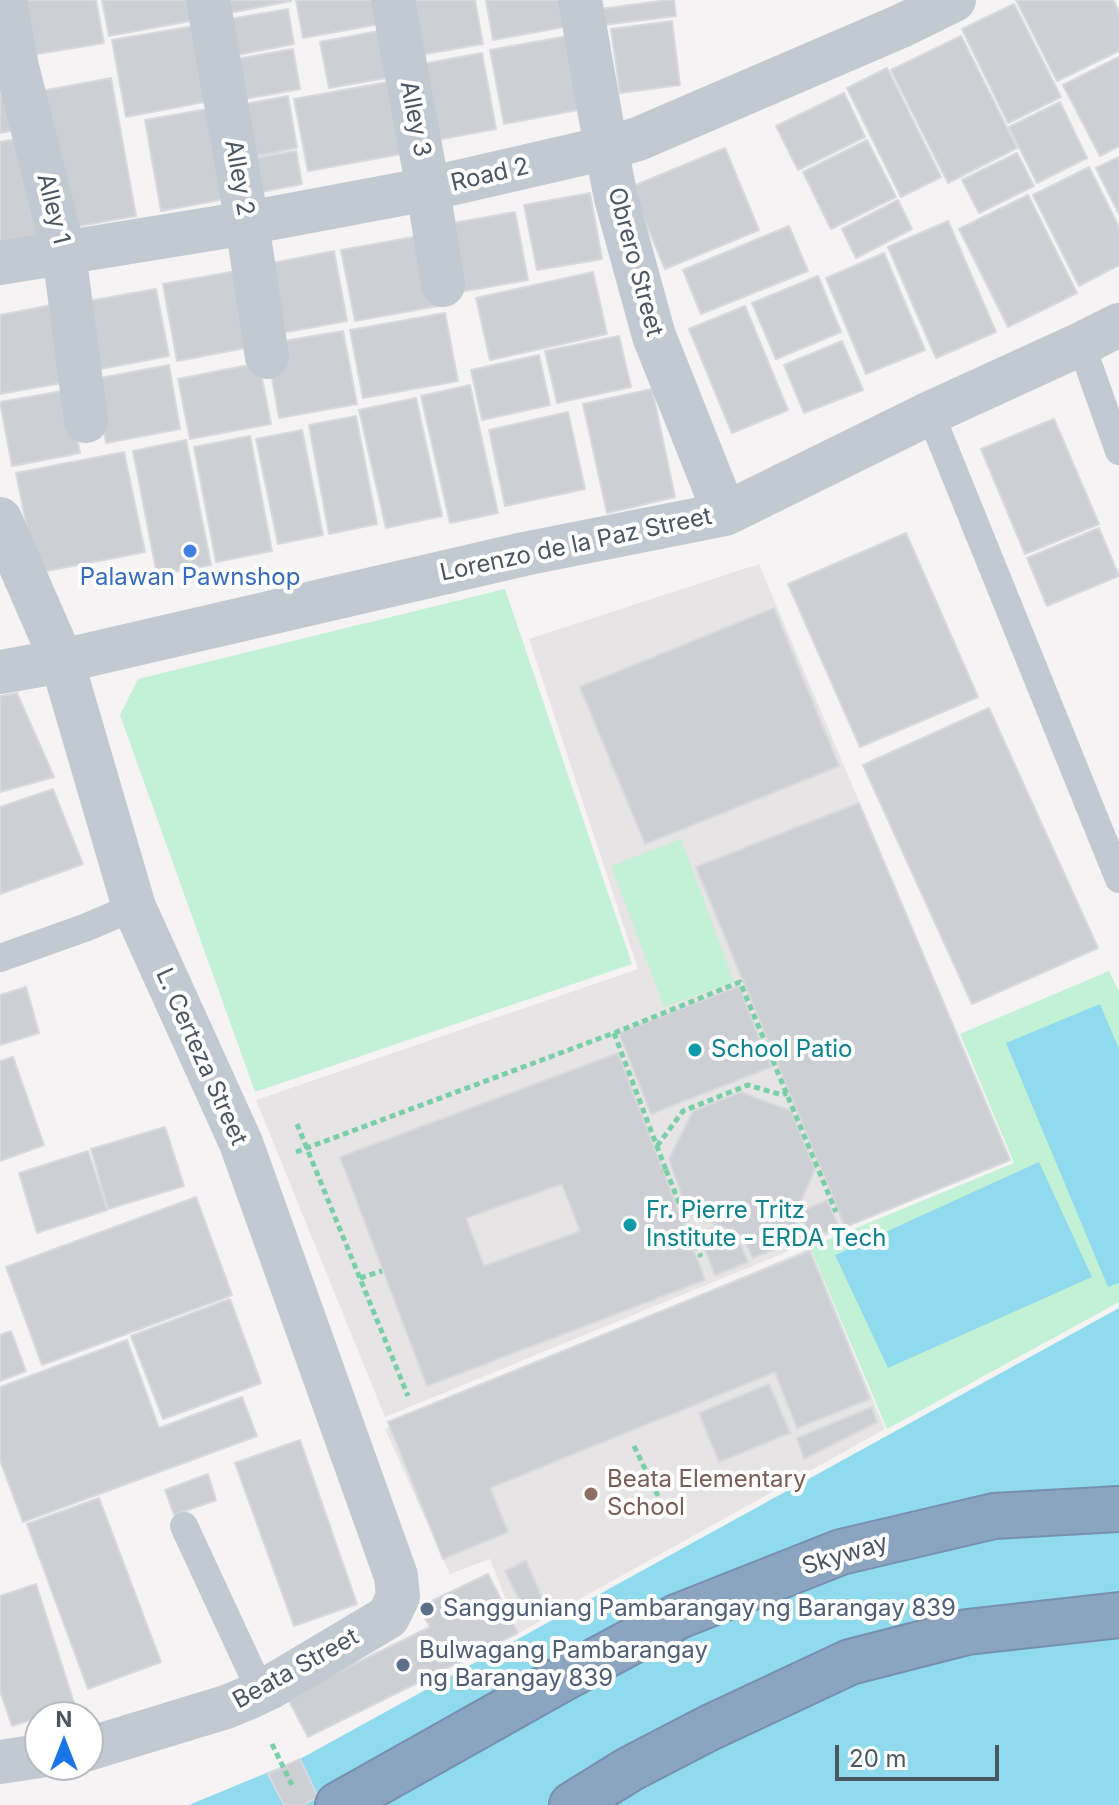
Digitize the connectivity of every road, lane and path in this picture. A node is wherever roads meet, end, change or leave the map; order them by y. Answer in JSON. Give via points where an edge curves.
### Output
{"nodes":[{"id":1,"x":5,"y":0,"type":"edge"},
{"id":2,"x":208,"y":0,"type":"edge"},
{"id":3,"x":393,"y":0,"type":"edge"},
{"id":4,"x":580,"y":0,"type":"edge"},
{"id":5,"x":954,"y":0,"type":"edge"},
{"id":6,"x":606,"y":148,"type":"junction"},
{"id":7,"x":428,"y":189,"type":"junction"},
{"id":8,"x":247,"y":223,"type":"junction"},
{"id":9,"x":64,"y":253,"type":"junction"},
{"id":10,"x":0,"y":263,"type":"edge"},
{"id":11,"x":443,"y":285,"type":"dead end"},
{"id":12,"x":1119,"y":325,"type":"edge"},
{"id":13,"x":1081,"y":344,"type":"junction"},
{"id":14,"x":267,"y":357,"type":"dead end"},
{"id":15,"x":930,"y":413,"type":"junction"},
{"id":16,"x":86,"y":421,"type":"dead end"},
{"id":17,"x":1119,"y":451,"type":"edge"},
{"id":18,"x":725,"y":514,"type":"junction"},
{"id":19,"x":0,"y":519,"type":"edge"},
{"id":20,"x":62,"y":661,"type":"junction"},
{"id":21,"x":0,"y":672,"type":"edge"},
{"id":22,"x":1119,"y":879,"type":"edge"},
{"id":23,"x":134,"y":907,"type":"junction"},
{"id":24,"x":0,"y":958,"type":"edge"},
{"id":25,"x":614,"y":1033,"type":"junction"},
{"id":26,"x":788,"y":1093,"type":"junction"},
{"id":27,"x":297,"y":1124,"type":"dead end"},
{"id":28,"x":657,"y":1146,"type":"junction"},
{"id":29,"x":307,"y":1148,"type":"junction"},
{"id":30,"x":836,"y":1212,"type":"dead end"},
{"id":31,"x":701,"y":1257,"type":"dead end"},
{"id":32,"x":382,"y":1271,"type":"dead end"},
{"id":33,"x":360,"y":1278,"type":"junction"},
{"id":34,"x":408,"y":1396,"type":"dead end"},
{"id":35,"x":634,"y":1446,"type":"dead end"},
{"id":36,"x":658,"y":1496,"type":"dead end"},
{"id":37,"x":1119,"y":1509,"type":"edge"},
{"id":38,"x":184,"y":1526,"type":"dead end"},
{"id":39,"x":398,"y":1597,"type":"joint"},
{"id":40,"x":1119,"y":1615,"type":"edge"},
{"id":41,"x":261,"y":1692,"type":"junction"},
{"id":42,"x":104,"y":1744,"type":"edge"},
{"id":43,"x":24,"y":1758,"type":"edge"},
{"id":44,"x":0,"y":1762,"type":"edge"},
{"id":45,"x":338,"y":1805,"type":"edge"},
{"id":46,"x":572,"y":1805,"type":"edge"}],
"edges":[{"from":1,"to":9,"type":"street","name":"Alley 1"},
{"from":2,"to":8,"type":"street","name":"Alley 2"},
{"from":3,"to":7,"type":"street","name":"Alley 3"},
{"from":4,"to":6,"type":"street","name":"Obrero Street"},
{"from":5,"to":6,"type":"street","name":"Road 2","via":[[638,139]]},
{"from":6,"to":7,"type":"street","name":"Road 2"},
{"from":6,"to":18,"type":"street","name":"Obrero Street","via":[[654,336]]},
{"from":7,"to":8,"type":"street","name":"Road 2"},
{"from":7,"to":11,"type":"street","name":"Alley 3"},
{"from":8,"to":9,"type":"street","name":"Road 2"},
{"from":8,"to":14,"type":"street","name":"Alley 2"},
{"from":9,"to":10,"type":"street","name":"Road 2"},
{"from":9,"to":16,"type":"street","name":"Alley 1"},
{"from":12,"to":13,"type":"street","name":"Lorenzo de la Paz Street"},
{"from":13,"to":15,"type":"street","name":"Lorenzo de la Paz Street"},
{"from":13,"to":17,"type":"lane"},
{"from":15,"to":18,"type":"street","name":"Lorenzo de la Paz Street"},
{"from":15,"to":22,"type":"lane"},
{"from":18,"to":20,"type":"street","name":"Lorenzo de la Paz Street","via":[[524,554]]},
{"from":19,"to":20,"type":"street","name":"L. Certeza Street"},
{"from":20,"to":21,"type":"street","name":"Lorenzo de la Paz Street"},
{"from":20,"to":23,"type":"street","name":"L. Certeza Street"},
{"from":23,"to":24,"type":"lane"},
{"from":23,"to":39,"type":"street","name":"L. Certeza Street","via":[[241,1143],[396,1576]]},
{"from":25,"to":26,"type":"path","via":[[740,982]]},
{"from":25,"to":28,"type":"path"},
{"from":25,"to":29,"type":"path"},
{"from":26,"to":28,"type":"path","via":[[748,1085],[683,1111]]},
{"from":26,"to":30,"type":"path"},
{"from":27,"to":29,"type":"path"},
{"from":28,"to":31,"type":"path"},
{"from":29,"to":33,"type":"path"},
{"from":32,"to":33,"type":"path"},
{"from":33,"to":34,"type":"path"},
{"from":35,"to":36,"type":"path"},
{"from":37,"to":45,"type":"highway","name":"Skyway","via":[[994,1516],[841,1552],[679,1616]]},
{"from":38,"to":41,"type":"lane"},
{"from":39,"to":41,"type":"street","name":"Beata Street","via":[[388,1617]]},
{"from":40,"to":46,"type":"highway","via":[[967,1632],[850,1662],[709,1728]]},
{"from":41,"to":42,"type":"street","name":"Beata Street"},
{"from":43,"to":44,"type":"street"}]}
